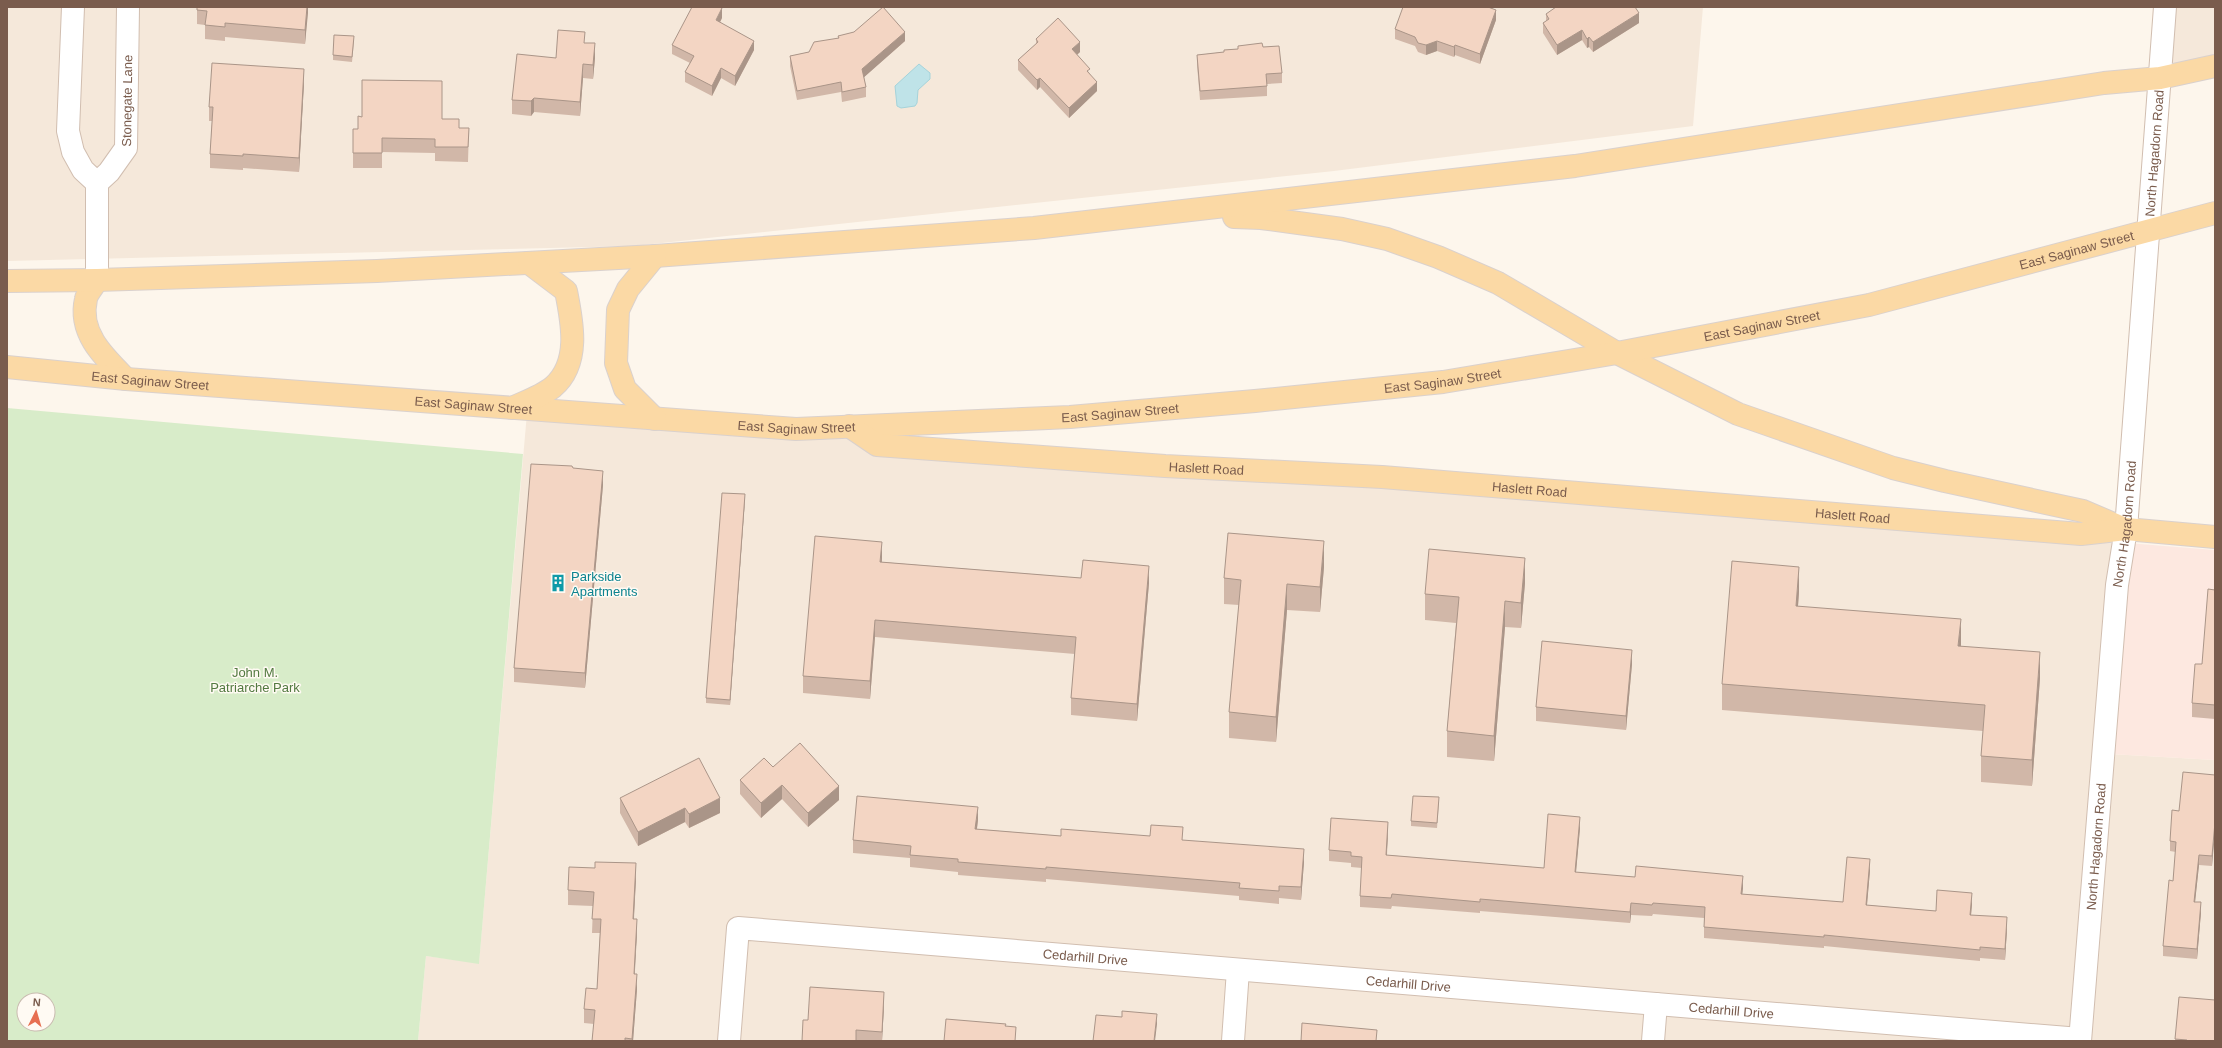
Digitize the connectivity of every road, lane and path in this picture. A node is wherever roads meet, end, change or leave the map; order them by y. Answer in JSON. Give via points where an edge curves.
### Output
{"nodes":[{"id":1,"x":73,"y":7,"type":"edge"},
{"id":2,"x":128,"y":7,"type":"edge"},
{"id":3,"x":2165,"y":7,"type":"edge"},
{"id":4,"x":2215,"y":66,"type":"edge"},
{"id":5,"x":2160,"y":78,"type":"junction"},
{"id":6,"x":96,"y":183,"type":"junction"},
{"id":7,"x":2215,"y":213,"type":"edge"},
{"id":8,"x":1163,"y":215,"type":"junction"},
{"id":9,"x":2147,"y":230,"type":"junction"},
{"id":10,"x":655,"y":256,"type":"junction"},
{"id":11,"x":529,"y":263,"type":"junction"},
{"id":12,"x":97,"y":280,"type":"junction"},
{"id":13,"x":7,"y":281,"type":"edge"},
{"id":14,"x":1617,"y":353,"type":"junction"},
{"id":15,"x":7,"y":367,"type":"edge"},
{"id":16,"x":126,"y":379,"type":"junction"},
{"id":17,"x":512,"y":408,"type":"junction"},
{"id":18,"x":655,"y":419,"type":"junction"},
{"id":19,"x":849,"y":426,"type":"junction"},
{"id":20,"x":2126,"y":529,"type":"junction"},
{"id":21,"x":2215,"y":537,"type":"edge"},
{"id":22,"x":1238,"y":970,"type":"junction"},
{"id":23,"x":1656,"y":1004,"type":"junction"},
{"id":24,"x":2080,"y":1040,"type":"edge"},
{"id":25,"x":729,"y":1041,"type":"edge"},
{"id":26,"x":1233,"y":1041,"type":"edge"},
{"id":27,"x":1653,"y":1041,"type":"edge"}],
"edges":[{"from":1,"to":6,"type":"street","via":[[68,131],[73,152],[83,170]]},
{"from":2,"to":6,"type":"street","name":"Stonegate Lane","via":[[126,148],[109,172]]},
{"from":3,"to":5,"type":"street","name":"North Hagadorn Road"},
{"from":4,"to":5,"type":"main road"},
{"from":5,"to":8,"type":"main road","via":[[2104,83],[1575,166]]},
{"from":5,"to":9,"type":"street","name":"North Hagadorn Road"},
{"from":6,"to":12,"type":"street"},
{"from":7,"to":9,"type":"main road","name":"East Saginaw Street"},
{"from":8,"to":10,"type":"main road","via":[[1034,228]]},
{"from":8,"to":14,"type":"main road","via":[[1261,218],[1342,229],[1387,239],[1438,257],[1498,283]]},
{"from":9,"to":14,"type":"main road","name":"East Saginaw Street","via":[[1870,305]]},
{"from":9,"to":20,"type":"street","name":"North Hagadorn Road"},
{"from":10,"to":11,"type":"main road"},
{"from":10,"to":18,"type":"main road","via":[[628,289],[618,310],[616,363],[625,389]]},
{"from":11,"to":12,"type":"main road","via":[[377,271]]},
{"from":11,"to":17,"type":"main road","via":[[566,290],[573,324],[570,364],[553,386]]},
{"from":12,"to":13,"type":"main road"},
{"from":12,"to":16,"type":"main road","via":[[86,298],[84,319],[91,338],[103,356]]},
{"from":14,"to":19,"type":"main road","name":"East Saginaw Street","via":[[1443,382],[1254,402],[1070,417]]},
{"from":14,"to":20,"type":"main road","via":[[1738,414],[1841,451],[1945,481],[2083,511]]},
{"from":15,"to":16,"type":"main road","name":"East Saginaw Street"},
{"from":16,"to":17,"type":"main road","name":"East Saginaw Street"},
{"from":17,"to":18,"type":"main road","name":"East Saginaw Street"},
{"from":18,"to":19,"type":"main road","name":"East Saginaw Street","via":[[796,429]]},
{"from":19,"to":20,"type":"main road","name":"Haslett Road","via":[[877,445],[1165,466],[1382,477],[2081,534]]},
{"from":20,"to":21,"type":"main road","name":"Haslett Road"},
{"from":20,"to":24,"type":"street","name":"North Hagadorn Road","via":[[2117,585]]},
{"from":22,"to":23,"type":"street","name":"Cedarhill Drive"},
{"from":22,"to":25,"type":"street","name":"Cedarhill Drive","via":[[738,928]]},
{"from":22,"to":26,"type":"street"},
{"from":23,"to":24,"type":"street","name":"Cedarhill Drive"},
{"from":23,"to":27,"type":"street"}]}
